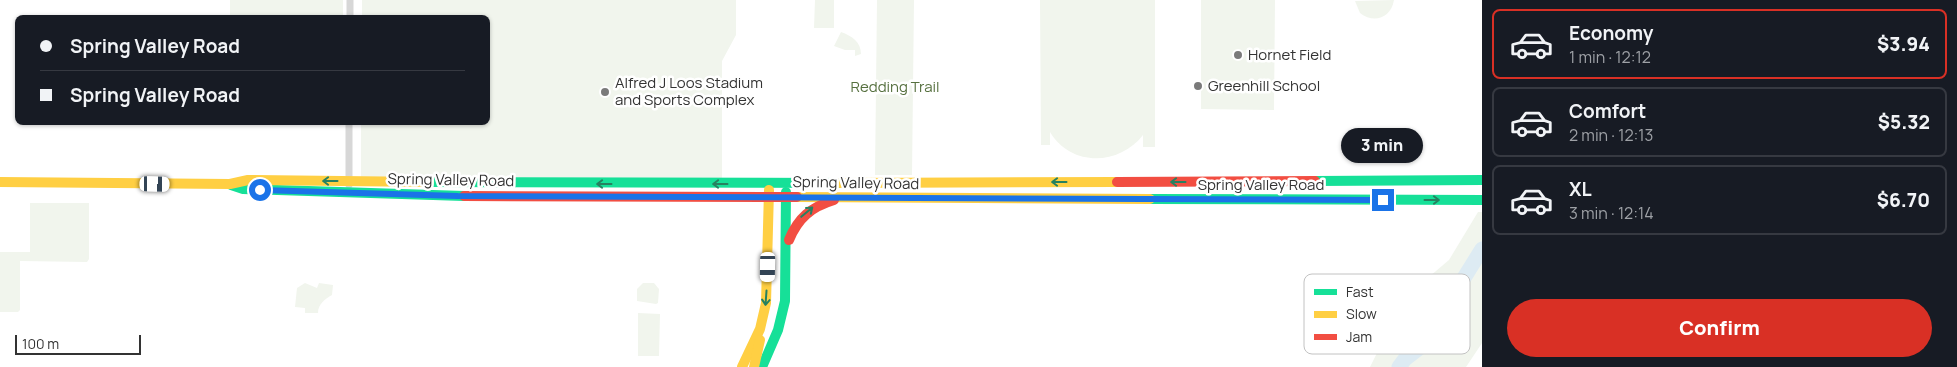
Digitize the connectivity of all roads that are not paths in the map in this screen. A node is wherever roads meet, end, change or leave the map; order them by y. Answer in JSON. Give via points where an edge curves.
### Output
{"nodes":[{"id":1,"x":350,"y":0,"type":"edge"},
{"id":2,"x":350,"y":15,"type":"edge"},
{"id":3,"x":349,"y":125,"type":"edge"},
{"id":4,"x":1482,"y":180,"type":"edge"},
{"id":5,"x":349,"y":181,"type":"junction"},
{"id":6,"x":0,"y":182,"type":"edge"},
{"id":7,"x":786,"y":183,"type":"junction"},
{"id":8,"x":931,"y":183,"type":"junction"},
{"id":9,"x":230,"y":184,"type":"junction"},
{"id":10,"x":769,"y":184,"type":"junction"},
{"id":11,"x":349,"y":194,"type":"junction"},
{"id":12,"x":769,"y":197,"type":"junction"},
{"id":13,"x":787,"y":197,"type":"junction"},
{"id":14,"x":845,"y":197,"type":"junction"},
{"id":15,"x":931,"y":199,"type":"junction"},
{"id":16,"x":1482,"y":200,"type":"edge"},
{"id":17,"x":787,"y":248,"type":"junction"},
{"id":18,"x":760,"y":329,"type":"junction"},
{"id":19,"x":742,"y":367,"type":"edge"},
{"id":20,"x":754,"y":367,"type":"edge"},
{"id":21,"x":762,"y":367,"type":"edge"}],
"edges":[{"from":1,"to":2,"type":"street"},
{"from":3,"to":5,"type":"street"},
{"from":4,"to":8,"type":"main road","name":"Spring Valley Road","one_way":true},
{"from":5,"to":9,"type":"main road","name":"Spring Valley Road","one_way":true,"via":[[248,180]]},
{"from":10,"to":5,"type":"main road","name":"Spring Valley Road","one_way":true},
{"from":5,"to":11,"type":"street"},
{"from":6,"to":9,"type":"main road","name":"Spring Valley Road"},
{"from":7,"to":8,"type":"main road","name":"Spring Valley Road"},
{"from":7,"to":10,"type":"main road","name":"Spring Valley Road"},
{"from":7,"to":13,"type":"main road"},
{"from":8,"to":15,"type":"main road"},
{"from":9,"to":11,"type":"main road","name":"Spring Valley Road","via":[[243,189]]},
{"from":10,"to":12,"type":"main road"},
{"from":11,"to":12,"type":"main road","name":"Spring Valley Road"},
{"from":12,"to":13,"type":"main road","name":"Spring Valley Road"},
{"from":12,"to":18,"type":"main road","one_way":true,"via":[[766,303]]},
{"from":13,"to":14,"type":"main road","name":"Spring Valley Road"},
{"from":13,"to":17,"type":"main road"},
{"from":14,"to":15,"type":"main road","name":"Spring Valley Road"},
{"from":17,"to":14,"type":"main road","one_way":true,"via":[[796,223],[803,214],[813,207]]},
{"from":15,"to":16,"type":"main road","name":"Spring Valley Road","one_way":true},
{"from":17,"to":21,"type":"main road","via":[[785,301],[778,330]]},
{"from":18,"to":19,"type":"main road"},
{"from":18,"to":20,"type":"main road"}]}
